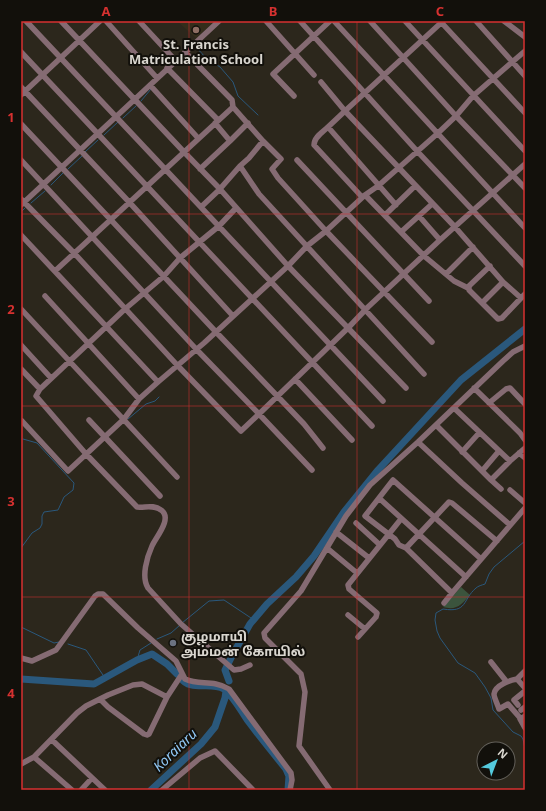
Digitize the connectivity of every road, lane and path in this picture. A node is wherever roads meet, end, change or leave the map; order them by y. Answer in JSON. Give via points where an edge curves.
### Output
{"nodes":[{"id":1,"x":26,"y":21,"type":"edge"},
{"id":2,"x":61,"y":21,"type":"edge"},
{"id":3,"x":100,"y":21,"type":"edge"},
{"id":4,"x":106,"y":21,"type":"edge"},
{"id":5,"x":139,"y":21,"type":"edge"},
{"id":6,"x":219,"y":21,"type":"edge"},
{"id":7,"x":266,"y":21,"type":"edge"},
{"id":8,"x":300,"y":21,"type":"edge"},
{"id":9,"x":330,"y":21,"type":"edge"},
{"id":10,"x":334,"y":21,"type":"edge"},
{"id":11,"x":370,"y":21,"type":"edge"},
{"id":12,"x":405,"y":21,"type":"edge"},
{"id":13,"x":476,"y":21,"type":"edge"},
{"id":14,"x":504,"y":21,"type":"edge"},
{"id":15,"x":442,"y":22,"type":"edge"},
{"id":16,"x":314,"y":37,"type":"junction"},
{"id":17,"x":525,"y":37,"type":"edge"},
{"id":18,"x":80,"y":41,"type":"junction"},
{"id":19,"x":422,"y":41,"type":"junction"},
{"id":20,"x":525,"y":51,"type":"edge"},
{"id":21,"x":21,"y":52,"type":"edge"},
{"id":22,"x":185,"y":52,"type":"junction"},
{"id":23,"x":296,"y":54,"type":"junction"},
{"id":24,"x":61,"y":58,"type":"junction"},
{"id":25,"x":403,"y":58,"type":"junction"},
{"id":26,"x":176,"y":61,"type":"junction"},
{"id":27,"x":514,"y":62,"type":"junction"},
{"id":28,"x":167,"y":68,"type":"junction"},
{"id":29,"x":43,"y":75,"type":"junction"},
{"id":30,"x":314,"y":75,"type":"dead end"},
{"id":31,"x":383,"y":75,"type":"junction"},
{"id":32,"x":525,"y":76,"type":"edge"},
{"id":33,"x":157,"y":78,"type":"junction"},
{"id":34,"x":493,"y":78,"type":"junction"},
{"id":35,"x":321,"y":82,"type":"dead end"},
{"id":36,"x":150,"y":85,"type":"junction"},
{"id":37,"x":22,"y":91,"type":"edge"},
{"id":38,"x":364,"y":93,"type":"junction"},
{"id":39,"x":294,"y":96,"type":"dead end"},
{"id":40,"x":473,"y":96,"type":"junction"},
{"id":41,"x":135,"y":99,"type":"junction"},
{"id":42,"x":233,"y":107,"type":"junction"},
{"id":43,"x":345,"y":111,"type":"junction"},
{"id":44,"x":525,"y":113,"type":"edge"},
{"id":45,"x":117,"y":116,"type":"junction"},
{"id":46,"x":456,"y":116,"type":"junction"},
{"id":47,"x":217,"y":122,"type":"junction"},
{"id":48,"x":248,"y":123,"type":"junction"},
{"id":49,"x":21,"y":124,"type":"edge"},
{"id":50,"x":328,"y":127,"type":"junction"},
{"id":51,"x":98,"y":133,"type":"junction"},
{"id":52,"x":437,"y":134,"type":"junction"},
{"id":53,"x":198,"y":138,"type":"junction"},
{"id":54,"x":230,"y":141,"type":"junction"},
{"id":55,"x":263,"y":141,"type":"junction"},
{"id":56,"x":79,"y":150,"type":"junction"},
{"id":57,"x":417,"y":151,"type":"junction"},
{"id":58,"x":525,"y":151,"type":"edge"},
{"id":59,"x":184,"y":152,"type":"junction"},
{"id":60,"x":21,"y":160,"type":"edge"},
{"id":61,"x":296,"y":160,"type":"dead end"},
{"id":62,"x":525,"y":164,"type":"edge"},
{"id":63,"x":240,"y":166,"type":"junction"},
{"id":64,"x":61,"y":167,"type":"junction"},
{"id":65,"x":398,"y":168,"type":"junction"},
{"id":66,"x":165,"y":169,"type":"junction"},
{"id":67,"x":200,"y":169,"type":"junction"},
{"id":68,"x":513,"y":175,"type":"junction"},
{"id":69,"x":43,"y":183,"type":"junction"},
{"id":70,"x":148,"y":186,"type":"junction"},
{"id":71,"x":378,"y":186,"type":"junction"},
{"id":72,"x":415,"y":186,"type":"junction"},
{"id":73,"x":219,"y":188,"type":"junction"},
{"id":74,"x":525,"y":188,"type":"edge"},
{"id":75,"x":493,"y":194,"type":"junction"},
{"id":76,"x":364,"y":196,"type":"junction"},
{"id":77,"x":22,"y":202,"type":"edge"},
{"id":78,"x":130,"y":203,"type":"junction"},
{"id":79,"x":432,"y":204,"type":"junction"},
{"id":80,"x":396,"y":205,"type":"junction"},
{"id":81,"x":201,"y":207,"type":"junction"},
{"id":82,"x":236,"y":208,"type":"junction"},
{"id":83,"x":474,"y":211,"type":"junction"},
{"id":84,"x":345,"y":213,"type":"junction"},
{"id":85,"x":385,"y":215,"type":"junction"},
{"id":86,"x":419,"y":216,"type":"junction"},
{"id":87,"x":111,"y":220,"type":"junction"},
{"id":88,"x":219,"y":226,"type":"junction"},
{"id":89,"x":455,"y":228,"type":"junction"},
{"id":90,"x":525,"y":228,"type":"edge"},
{"id":91,"x":326,"y":231,"type":"junction"},
{"id":92,"x":401,"y":232,"type":"junction"},
{"id":93,"x":21,"y":235,"type":"edge"},
{"id":94,"x":92,"y":237,"type":"junction"},
{"id":95,"x":440,"y":240,"type":"junction"},
{"id":96,"x":200,"y":242,"type":"junction"},
{"id":97,"x":307,"y":246,"type":"junction"},
{"id":98,"x":473,"y":247,"type":"junction"},
{"id":99,"x":74,"y":253,"type":"junction"},
{"id":100,"x":424,"y":256,"type":"junction"},
{"id":101,"x":180,"y":258,"type":"junction"},
{"id":102,"x":288,"y":266,"type":"junction"},
{"id":103,"x":490,"y":266,"type":"junction"},
{"id":104,"x":525,"y":266,"type":"edge"},
{"id":105,"x":55,"y":271,"type":"junction"},
{"id":106,"x":446,"y":274,"type":"junction"},
{"id":107,"x":404,"y":275,"type":"junction"},
{"id":108,"x":164,"y":276,"type":"junction"},
{"id":109,"x":271,"y":282,"type":"junction"},
{"id":110,"x":503,"y":282,"type":"junction"},
{"id":111,"x":468,"y":288,"type":"junction"},
{"id":112,"x":385,"y":292,"type":"junction"},
{"id":113,"x":145,"y":293,"type":"junction"},
{"id":114,"x":45,"y":296,"type":"dead end"},
{"id":115,"x":523,"y":296,"type":"edge"},
{"id":116,"x":252,"y":299,"type":"junction"},
{"id":117,"x":429,"y":301,"type":"dead end"},
{"id":118,"x":482,"y":303,"type":"junction"},
{"id":119,"x":21,"y":309,"type":"edge"},
{"id":120,"x":125,"y":309,"type":"junction"},
{"id":121,"x":366,"y":309,"type":"junction"},
{"id":122,"x":233,"y":316,"type":"junction"},
{"id":123,"x":106,"y":327,"type":"junction"},
{"id":124,"x":348,"y":328,"type":"junction"},
{"id":125,"x":216,"y":332,"type":"junction"},
{"id":126,"x":432,"y":342,"type":"dead end"},
{"id":127,"x":88,"y":344,"type":"junction"},
{"id":128,"x":21,"y":345,"type":"edge"},
{"id":129,"x":331,"y":345,"type":"junction"},
{"id":130,"x":525,"y":346,"type":"edge"},
{"id":131,"x":196,"y":350,"type":"junction"},
{"id":132,"x":313,"y":361,"type":"junction"},
{"id":133,"x":69,"y":362,"type":"junction"},
{"id":134,"x":178,"y":366,"type":"junction"},
{"id":135,"x":21,"y":369,"type":"edge"},
{"id":136,"x":424,"y":374,"type":"dead end"},
{"id":137,"x":51,"y":378,"type":"junction"},
{"id":138,"x":295,"y":379,"type":"junction"},
{"id":139,"x":158,"y":382,"type":"junction"},
{"id":140,"x":406,"y":388,"type":"dead end"},
{"id":141,"x":474,"y":388,"type":"junction"},
{"id":142,"x":40,"y":389,"type":"junction"},
{"id":143,"x":277,"y":396,"type":"junction"},
{"id":144,"x":140,"y":399,"type":"junction"},
{"id":145,"x":383,"y":401,"type":"dead end"},
{"id":146,"x":489,"y":403,"type":"junction"},
{"id":147,"x":525,"y":404,"type":"edge"},
{"id":148,"x":454,"y":408,"type":"junction"},
{"id":149,"x":259,"y":414,"type":"junction"},
{"id":150,"x":124,"y":419,"type":"junction"},
{"id":151,"x":89,"y":420,"type":"dead end"},
{"id":152,"x":22,"y":421,"type":"dead end"},
{"id":153,"x":436,"y":425,"type":"junction"},
{"id":154,"x":372,"y":426,"type":"dead end"},
{"id":155,"x":479,"y":433,"type":"junction"},
{"id":156,"x":105,"y":436,"type":"junction"},
{"id":157,"x":352,"y":440,"type":"dead end"},
{"id":158,"x":525,"y":440,"type":"edge"},
{"id":159,"x":418,"y":442,"type":"junction"},
{"id":160,"x":323,"y":448,"type":"dead end"},
{"id":161,"x":525,"y":448,"type":"edge"},
{"id":162,"x":462,"y":452,"type":"junction"},
{"id":163,"x":500,"y":452,"type":"junction"},
{"id":164,"x":519,"y":453,"type":"junction"},
{"id":165,"x":86,"y":454,"type":"junction"},
{"id":166,"x":525,"y":458,"type":"edge"},
{"id":167,"x":510,"y":461,"type":"junction"},
{"id":168,"x":312,"y":470,"type":"dead end"},
{"id":169,"x":482,"y":471,"type":"junction"},
{"id":170,"x":177,"y":477,"type":"dead end"},
{"id":171,"x":491,"y":480,"type":"junction"},
{"id":172,"x":501,"y":489,"type":"dead end"},
{"id":173,"x":510,"y":490,"type":"dead end"},
{"id":174,"x":160,"y":496,"type":"dead end"},
{"id":175,"x":379,"y":498,"type":"junction"},
{"id":176,"x":525,"y":503,"type":"edge"},
{"id":177,"x":525,"y":508,"type":"edge"},
{"id":178,"x":435,"y":517,"type":"junction"},
{"id":179,"x":401,"y":519,"type":"junction"},
{"id":180,"x":356,"y":523,"type":"dead end"},
{"id":181,"x":510,"y":525,"type":"junction"},
{"id":182,"x":336,"y":532,"type":"junction"},
{"id":183,"x":388,"y":534,"type":"junction"},
{"id":184,"x":419,"y":535,"type":"junction"},
{"id":185,"x":497,"y":541,"type":"junction"},
{"id":186,"x":380,"y":544,"type":"junction"},
{"id":187,"x":327,"y":548,"type":"junction"},
{"id":188,"x":406,"y":548,"type":"junction"},
{"id":189,"x":369,"y":558,"type":"junction"},
{"id":190,"x":481,"y":559,"type":"junction"},
{"id":191,"x":357,"y":572,"type":"junction"},
{"id":192,"x":466,"y":577,"type":"junction"},
{"id":193,"x":452,"y":593,"type":"junction"},
{"id":194,"x":444,"y":603,"type":"dead end"},
{"id":195,"x":348,"y":615,"type":"dead end"},
{"id":196,"x":365,"y":629,"type":"junction"},
{"id":197,"x":358,"y":637,"type":"dead end"},
{"id":198,"x":21,"y":658,"type":"edge"},
{"id":199,"x":490,"y":662,"type":"dead end"},
{"id":200,"x":250,"y":664,"type":"dead end"},
{"id":201,"x":525,"y":671,"type":"edge"},
{"id":202,"x":182,"y":674,"type":"junction"},
{"id":203,"x":517,"y":679,"type":"junction"},
{"id":204,"x":506,"y":681,"type":"junction"},
{"id":205,"x":525,"y":688,"type":"edge"},
{"id":206,"x":525,"y":691,"type":"edge"},
{"id":207,"x":167,"y":696,"type":"junction"},
{"id":208,"x":100,"y":699,"type":"junction"},
{"id":209,"x":521,"y":707,"type":"edge"},
{"id":210,"x":523,"y":718,"type":"edge"},
{"id":211,"x":524,"y":729,"type":"edge"},
{"id":212,"x":52,"y":740,"type":"junction"},
{"id":213,"x":34,"y":757,"type":"junction"},
{"id":214,"x":21,"y":764,"type":"edge"},
{"id":215,"x":92,"y":778,"type":"junction"},
{"id":216,"x":72,"y":790,"type":"edge"},
{"id":217,"x":81,"y":790,"type":"edge"},
{"id":218,"x":105,"y":790,"type":"edge"},
{"id":219,"x":162,"y":790,"type":"edge"},
{"id":220,"x":253,"y":790,"type":"edge"},
{"id":221,"x":290,"y":790,"type":"edge"},
{"id":222,"x":330,"y":790,"type":"edge"}],
"edges":[{"from":1,"to":24,"type":"street"},
{"from":2,"to":18,"type":"street"},
{"from":3,"to":18,"type":"street"},
{"from":4,"to":33,"type":"street"},
{"from":5,"to":26,"type":"street"},
{"from":6,"to":22,"type":"street"},
{"from":7,"to":23,"type":"street"},
{"from":8,"to":16,"type":"street"},
{"from":9,"to":16,"type":"street"},
{"from":10,"to":31,"type":"street"},
{"from":11,"to":25,"type":"street"},
{"from":12,"to":19,"type":"street"},
{"from":13,"to":27,"type":"street"},
{"from":14,"to":17,"type":"street"},
{"from":15,"to":19,"type":"street"},
{"from":15,"to":34,"type":"street"},
{"from":16,"to":23,"type":"street"},
{"from":16,"to":38,"type":"street"},
{"from":18,"to":24,"type":"street"},
{"from":18,"to":41,"type":"street"},
{"from":19,"to":25,"type":"street"},
{"from":19,"to":40,"type":"street"},
{"from":20,"to":27,"type":"street"},
{"from":21,"to":29,"type":"street"},
{"from":22,"to":26,"type":"street"},
{"from":22,"to":42,"type":"street","via":[[232,100]]},
{"from":23,"to":30,"type":"street"},
{"from":23,"to":39,"type":"street","via":[[273,74]]},
{"from":24,"to":29,"type":"street"},
{"from":24,"to":45,"type":"street"},
{"from":25,"to":31,"type":"street"},
{"from":25,"to":46,"type":"street"},
{"from":26,"to":28,"type":"street"},
{"from":27,"to":32,"type":"street"},
{"from":27,"to":34,"type":"street"},
{"from":28,"to":33,"type":"street"},
{"from":28,"to":47,"type":"street"},
{"from":29,"to":37,"type":"street"},
{"from":29,"to":51,"type":"street"},
{"from":31,"to":38,"type":"street"},
{"from":31,"to":52,"type":"street"},
{"from":33,"to":36,"type":"street"},
{"from":34,"to":40,"type":"street"},
{"from":34,"to":44,"type":"street"},
{"from":35,"to":43,"type":"street"},
{"from":36,"to":41,"type":"street"},
{"from":36,"to":53,"type":"street"},
{"from":37,"to":56,"type":"street"},
{"from":38,"to":43,"type":"street"},
{"from":38,"to":57,"type":"street"},
{"from":40,"to":46,"type":"street"},
{"from":40,"to":58,"type":"street"},
{"from":41,"to":45,"type":"street"},
{"from":41,"to":59,"type":"street"},
{"from":42,"to":47,"type":"street"},
{"from":42,"to":48,"type":"street"},
{"from":43,"to":50,"type":"street"},
{"from":43,"to":65,"type":"street"},
{"from":45,"to":51,"type":"street"},
{"from":45,"to":66,"type":"street"},
{"from":46,"to":52,"type":"street"},
{"from":46,"to":68,"type":"street"},
{"from":47,"to":53,"type":"street"},
{"from":47,"to":54,"type":"street"},
{"from":48,"to":54,"type":"street"},
{"from":48,"to":55,"type":"street"},
{"from":49,"to":64,"type":"street"},
{"from":50,"to":71,"type":"street"},
{"from":50,"to":76,"type":"street","via":[[314,145]]},
{"from":51,"to":56,"type":"street"},
{"from":51,"to":70,"type":"street"},
{"from":52,"to":57,"type":"street"},
{"from":52,"to":75,"type":"street"},
{"from":53,"to":59,"type":"street"},
{"from":54,"to":67,"type":"street"},
{"from":55,"to":63,"type":"street"},
{"from":55,"to":91,"type":"street","via":[[281,159],[272,169],[278,178]]},
{"from":56,"to":64,"type":"street"},
{"from":56,"to":78,"type":"street"},
{"from":57,"to":65,"type":"street"},
{"from":57,"to":83,"type":"street"},
{"from":59,"to":66,"type":"street"},
{"from":59,"to":67,"type":"street"},
{"from":60,"to":69,"type":"street"},
{"from":61,"to":84,"type":"street"},
{"from":62,"to":68,"type":"street"},
{"from":63,"to":73,"type":"street"},
{"from":63,"to":97,"type":"street","via":[[259,194]]},
{"from":64,"to":69,"type":"street"},
{"from":64,"to":87,"type":"street"},
{"from":65,"to":71,"type":"street"},
{"from":65,"to":72,"type":"street"},
{"from":66,"to":70,"type":"street"},
{"from":66,"to":81,"type":"street"},
{"from":67,"to":73,"type":"street"},
{"from":68,"to":74,"type":"street"},
{"from":68,"to":75,"type":"street"},
{"from":69,"to":77,"type":"street"},
{"from":69,"to":94,"type":"street"},
{"from":70,"to":78,"type":"street"},
{"from":70,"to":96,"type":"street"},
{"from":71,"to":76,"type":"street"},
{"from":71,"to":80,"type":"street"},
{"from":72,"to":79,"type":"street"},
{"from":72,"to":80,"type":"street"},
{"from":73,"to":81,"type":"street"},
{"from":73,"to":82,"type":"street"},
{"from":75,"to":83,"type":"street"},
{"from":75,"to":90,"type":"street"},
{"from":76,"to":84,"type":"street"},
{"from":76,"to":85,"type":"street"},
{"from":77,"to":99,"type":"street"},
{"from":78,"to":87,"type":"street"},
{"from":78,"to":101,"type":"street"},
{"from":79,"to":86,"type":"street"},
{"from":79,"to":89,"type":"street"},
{"from":80,"to":85,"type":"street"},
{"from":81,"to":88,"type":"street"},
{"from":82,"to":88,"type":"street"},
{"from":82,"to":102,"type":"street"},
{"from":83,"to":89,"type":"street"},
{"from":83,"to":104,"type":"street"},
{"from":84,"to":91,"type":"street"},
{"from":84,"to":107,"type":"street"},
{"from":85,"to":92,"type":"street"},
{"from":86,"to":92,"type":"street"},
{"from":86,"to":95,"type":"street"},
{"from":87,"to":94,"type":"street"},
{"from":87,"to":108,"type":"street"},
{"from":88,"to":96,"type":"street"},
{"from":88,"to":109,"type":"street"},
{"from":89,"to":95,"type":"street"},
{"from":89,"to":98,"type":"street"},
{"from":91,"to":97,"type":"street"},
{"from":91,"to":112,"type":"street"},
{"from":92,"to":100,"type":"street"},
{"from":93,"to":105,"type":"street"},
{"from":94,"to":99,"type":"street"},
{"from":94,"to":113,"type":"street"},
{"from":95,"to":100,"type":"street"},
{"from":96,"to":101,"type":"street"},
{"from":96,"to":116,"type":"street"},
{"from":97,"to":102,"type":"street"},
{"from":97,"to":121,"type":"street"},
{"from":98,"to":103,"type":"street"},
{"from":98,"to":106,"type":"street"},
{"from":99,"to":105,"type":"street"},
{"from":99,"to":120,"type":"street"},
{"from":100,"to":106,"type":"street"},
{"from":100,"to":107,"type":"street"},
{"from":101,"to":108,"type":"street"},
{"from":101,"to":122,"type":"street"},
{"from":102,"to":109,"type":"street"},
{"from":102,"to":124,"type":"street"},
{"from":103,"to":110,"type":"street"},
{"from":103,"to":111,"type":"street"},
{"from":105,"to":123,"type":"street"},
{"from":106,"to":111,"type":"street"},
{"from":107,"to":112,"type":"street"},
{"from":107,"to":117,"type":"street"},
{"from":108,"to":113,"type":"street"},
{"from":108,"to":125,"type":"street"},
{"from":109,"to":116,"type":"street"},
{"from":109,"to":129,"type":"street"},
{"from":110,"to":115,"type":"street"},
{"from":110,"to":118,"type":"street"},
{"from":111,"to":118,"type":"street"},
{"from":112,"to":121,"type":"street"},
{"from":112,"to":126,"type":"street"},
{"from":113,"to":120,"type":"street"},
{"from":113,"to":131,"type":"street"},
{"from":114,"to":127,"type":"street"},
{"from":115,"to":118,"type":"street","via":[[500,319]]},
{"from":116,"to":122,"type":"street"},
{"from":116,"to":132,"type":"street"},
{"from":119,"to":133,"type":"street"},
{"from":120,"to":123,"type":"street"},
{"from":120,"to":134,"type":"street"},
{"from":121,"to":124,"type":"street"},
{"from":121,"to":136,"type":"street"},
{"from":122,"to":125,"type":"street"},
{"from":123,"to":127,"type":"street"},
{"from":123,"to":139,"type":"street"},
{"from":124,"to":129,"type":"street"},
{"from":124,"to":140,"type":"street"},
{"from":125,"to":131,"type":"street"},
{"from":125,"to":143,"type":"street"},
{"from":127,"to":133,"type":"street"},
{"from":127,"to":144,"type":"street"},
{"from":128,"to":137,"type":"street"},
{"from":129,"to":132,"type":"street"},
{"from":129,"to":145,"type":"street"},
{"from":130,"to":141,"type":"street","via":[[513,352]]},
{"from":131,"to":134,"type":"street"},
{"from":131,"to":149,"type":"street"},
{"from":132,"to":138,"type":"street"},
{"from":132,"to":154,"type":"street"},
{"from":133,"to":137,"type":"street"},
{"from":133,"to":150,"type":"street"},
{"from":134,"to":139,"type":"street"},
{"from":134,"to":149,"type":"street","via":[[241,430]]},
{"from":135,"to":142,"type":"street"},
{"from":137,"to":142,"type":"street"},
{"from":138,"to":143,"type":"street"},
{"from":138,"to":157,"type":"street"},
{"from":139,"to":144,"type":"street"},
{"from":141,"to":146,"type":"street"},
{"from":141,"to":148,"type":"street"},
{"from":142,"to":165,"type":"street","via":[[36,393],[37,399]]},
{"from":143,"to":149,"type":"street"},
{"from":143,"to":160,"type":"street"},
{"from":144,"to":150,"type":"street"},
{"from":146,"to":147,"type":"street","via":[[510,388]]},
{"from":146,"to":158,"type":"street"},
{"from":148,"to":153,"type":"street"},
{"from":148,"to":155,"type":"street"},
{"from":149,"to":168,"type":"street"},
{"from":150,"to":156,"type":"street"},
{"from":150,"to":170,"type":"street"},
{"from":151,"to":156,"type":"street"},
{"from":152,"to":165,"type":"street","via":[[68,471]]},
{"from":153,"to":159,"type":"street"},
{"from":153,"to":162,"type":"street"},
{"from":155,"to":162,"type":"street"},
{"from":155,"to":163,"type":"street"},
{"from":156,"to":165,"type":"street"},
{"from":156,"to":174,"type":"street"},
{"from":159,"to":181,"type":"street"},
{"from":159,"to":182,"type":"street","via":[[370,485]]},
{"from":161,"to":164,"type":"street"},
{"from":162,"to":169,"type":"street"},
{"from":163,"to":167,"type":"street"},
{"from":163,"to":169,"type":"street"},
{"from":164,"to":166,"type":"street"},
{"from":164,"to":167,"type":"street"},
{"from":165,"to":200,"type":"street","via":[[137,507],[146,506],[163,510],[166,518],[150,551],[145,575],[146,585],[181,624],[234,670]]},
{"from":167,"to":171,"type":"street"},
{"from":169,"to":171,"type":"street"},
{"from":171,"to":172,"type":"street"},
{"from":173,"to":176,"type":"street"},
{"from":175,"to":178,"type":"street","via":[[394,480]]},
{"from":175,"to":179,"type":"street"},
{"from":175,"to":183,"type":"street","via":[[366,516]]},
{"from":177,"to":181,"type":"street"},
{"from":178,"to":184,"type":"street"},
{"from":178,"to":185,"type":"street","via":[[449,502],[452,503]]},
{"from":178,"to":190,"type":"street"},
{"from":179,"to":183,"type":"street"},
{"from":179,"to":184,"type":"street"},
{"from":180,"to":186,"type":"street"},
{"from":181,"to":185,"type":"street"},
{"from":182,"to":187,"type":"street"},
{"from":182,"to":189,"type":"street"},
{"from":183,"to":186,"type":"street"},
{"from":183,"to":188,"type":"street"},
{"from":184,"to":188,"type":"street"},
{"from":184,"to":192,"type":"street"},
{"from":185,"to":190,"type":"street"},
{"from":186,"to":189,"type":"street"},
{"from":187,"to":191,"type":"street"},
{"from":187,"to":222,"type":"street","via":[[301,591],[264,635],[301,674],[305,692],[299,746]]},
{"from":188,"to":193,"type":"street"},
{"from":189,"to":191,"type":"street"},
{"from":190,"to":192,"type":"street"},
{"from":191,"to":196,"type":"street","via":[[348,587],[377,613]]},
{"from":192,"to":193,"type":"street"},
{"from":193,"to":194,"type":"street"},
{"from":195,"to":196,"type":"street"},
{"from":196,"to":197,"type":"street"},
{"from":198,"to":202,"type":"street","via":[[32,661],[56,650],[88,604],[95,596],[101,594],[176,661]]},
{"from":199,"to":204,"type":"street"},
{"from":201,"to":203,"type":"street"},
{"from":202,"to":207,"type":"street"},
{"from":202,"to":221,"type":"street","via":[[190,681],[220,684],[229,689],[291,773]]},
{"from":203,"to":204,"type":"street"},
{"from":203,"to":205,"type":"street"},
{"from":204,"to":210,"type":"street","via":[[494,694],[499,709],[508,704]]},
{"from":206,"to":209,"type":"street","via":[[514,700]]},
{"from":207,"to":208,"type":"street","via":[[142,684]]},
{"from":207,"to":208,"type":"street","via":[[147,735]]},
{"from":208,"to":212,"type":"street","via":[[77,713]]},
{"from":210,"to":211,"type":"street","via":[[520,720]]},
{"from":212,"to":213,"type":"street"},
{"from":212,"to":215,"type":"street"},
{"from":213,"to":214,"type":"street"},
{"from":213,"to":216,"type":"street"},
{"from":215,"to":217,"type":"street"},
{"from":215,"to":218,"type":"street"},
{"from":219,"to":220,"type":"street","via":[[200,758],[216,751]]}]}
